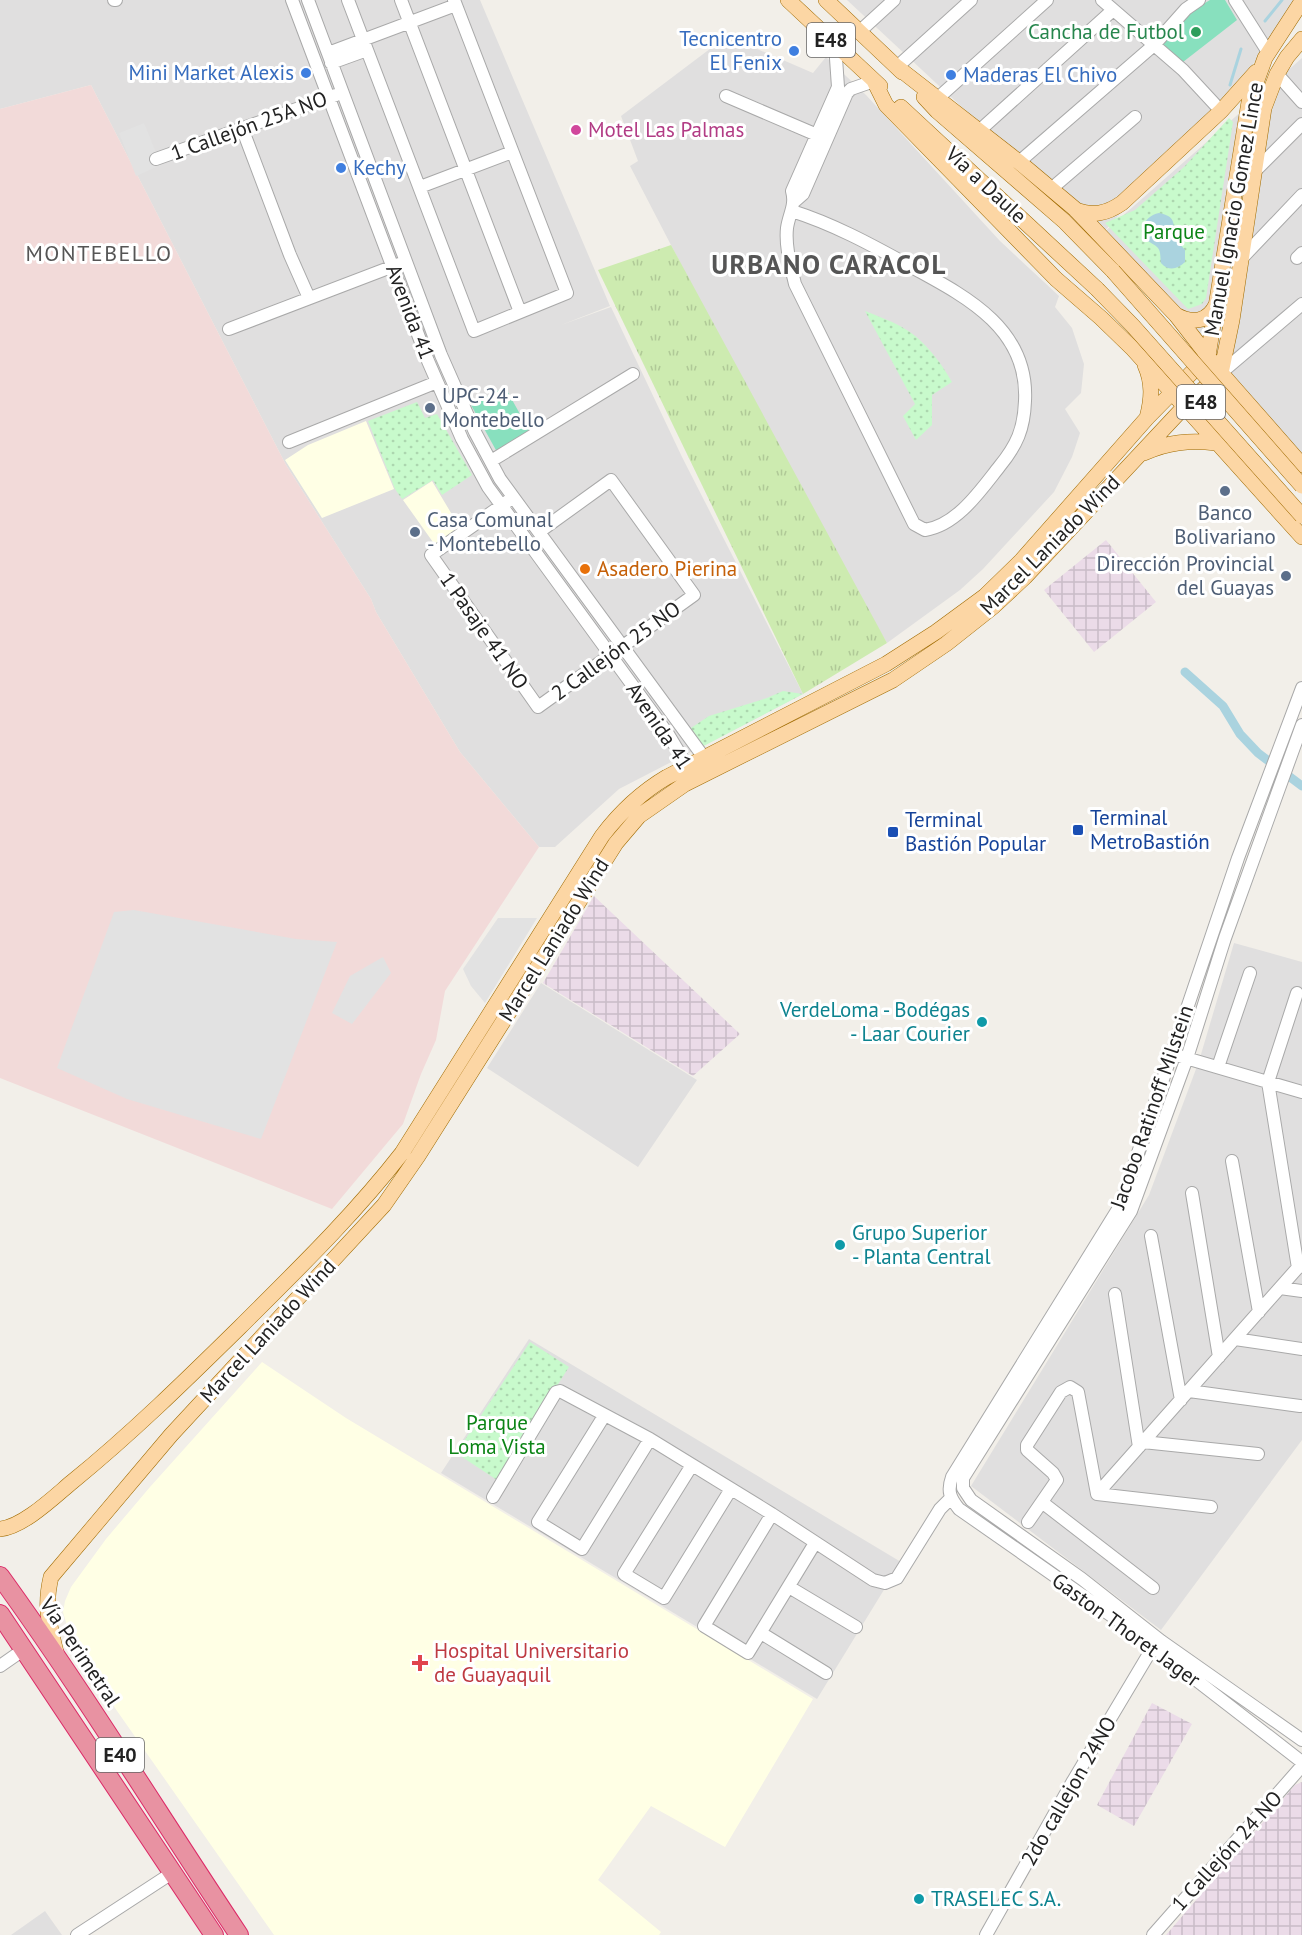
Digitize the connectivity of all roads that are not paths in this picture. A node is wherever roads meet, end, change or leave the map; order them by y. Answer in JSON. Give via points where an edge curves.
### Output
{"nodes":[{"id":1,"x":292,"y":0,"type":"edge"},
{"id":2,"x":308,"y":0,"type":"edge"},
{"id":3,"x":348,"y":0,"type":"edge"},
{"id":4,"x":401,"y":0,"type":"edge"},
{"id":5,"x":788,"y":0,"type":"edge"},
{"id":6,"x":826,"y":0,"type":"edge"},
{"id":7,"x":894,"y":0,"type":"edge"},
{"id":8,"x":971,"y":0,"type":"edge"},
{"id":9,"x":1047,"y":0,"type":"edge"},
{"id":10,"x":1102,"y":0,"type":"edge"},
{"id":11,"x":1199,"y":0,"type":"edge"},
{"id":12,"x":1235,"y":0,"type":"edge"},
{"id":13,"x":1299,"y":2,"type":"edge"},
{"id":14,"x":455,"y":3,"type":"edge"},
{"id":15,"x":1113,"y":10,"type":"junction"},
{"id":16,"x":410,"y":22,"type":"junction"},
{"id":17,"x":859,"y":32,"type":"junction"},
{"id":18,"x":1302,"y":39,"type":"edge"},
{"id":19,"x":835,"y":44,"type":"junction"},
{"id":20,"x":365,"y":45,"type":"junction"},
{"id":21,"x":1154,"y":45,"type":"junction"},
{"id":22,"x":330,"y":58,"type":"junction"},
{"id":23,"x":1265,"y":59,"type":"junction"},
{"id":24,"x":897,"y":67,"type":"junction"},
{"id":25,"x":1277,"y":74,"type":"junction"},
{"id":26,"x":874,"y":81,"type":"junction"},
{"id":27,"x":343,"y":92,"type":"junction"},
{"id":28,"x":726,"y":96,"type":"dead end"},
{"id":29,"x":329,"y":97,"type":"junction"},
{"id":30,"x":938,"y":98,"type":"junction"},
{"id":31,"x":1302,"y":102,"type":"edge"},
{"id":32,"x":1221,"y":111,"type":"junction"},
{"id":33,"x":1135,"y":117,"type":"dead end"},
{"id":34,"x":1302,"y":124,"type":"edge"},
{"id":35,"x":242,"y":128,"type":"junction"},
{"id":36,"x":979,"y":131,"type":"junction"},
{"id":37,"x":821,"y":137,"type":"junction"},
{"id":38,"x":512,"y":152,"type":"junction"},
{"id":39,"x":156,"y":159,"type":"dead end"},
{"id":40,"x":1019,"y":162,"type":"junction"},
{"id":41,"x":466,"y":170,"type":"junction"},
{"id":42,"x":1253,"y":173,"type":"junction"},
{"id":43,"x":420,"y":187,"type":"junction"},
{"id":44,"x":1051,"y":189,"type":"junction"},
{"id":45,"x":1302,"y":195,"type":"edge"},
{"id":46,"x":384,"y":203,"type":"junction"},
{"id":47,"x":793,"y":206,"type":"junction"},
{"id":48,"x":370,"y":208,"type":"junction"},
{"id":49,"x":1075,"y":210,"type":"junction"},
{"id":50,"x":1243,"y":257,"type":"junction"},
{"id":51,"x":406,"y":261,"type":"junction"},
{"id":52,"x":392,"y":266,"type":"junction"},
{"id":53,"x":309,"y":298,"type":"junction"},
{"id":54,"x":1217,"y":303,"type":"junction"},
{"id":55,"x":1302,"y":304,"type":"edge"},
{"id":56,"x":520,"y":312,"type":"junction"},
{"id":57,"x":1176,"y":315,"type":"junction"},
{"id":58,"x":229,"y":329,"type":"dead end"},
{"id":59,"x":1132,"y":348,"type":"junction"},
{"id":60,"x":1208,"y":356,"type":"junction"},
{"id":61,"x":1143,"y":360,"type":"junction"},
{"id":62,"x":1221,"y":373,"type":"junction"},
{"id":63,"x":633,"y":374,"type":"dead end"},
{"id":64,"x":437,"y":382,"type":"junction"},
{"id":65,"x":1172,"y":392,"type":"junction"},
{"id":66,"x":1185,"y":406,"type":"junction"},
{"id":67,"x":1147,"y":418,"type":"junction"},
{"id":68,"x":289,"y":442,"type":"dead end"},
{"id":69,"x":1216,"y":443,"type":"junction"},
{"id":70,"x":1138,"y":455,"type":"junction"},
{"id":71,"x":491,"y":461,"type":"junction"},
{"id":72,"x":1302,"y":465,"type":"edge"},
{"id":73,"x":1302,"y":486,"type":"edge"},
{"id":74,"x":514,"y":497,"type":"junction"},
{"id":75,"x":502,"y":506,"type":"junction"},
{"id":76,"x":1302,"y":516,"type":"edge"},
{"id":77,"x":539,"y":532,"type":"junction"},
{"id":78,"x":1302,"y":537,"type":"edge"},
{"id":79,"x":622,"y":646,"type":"junction"},
{"id":80,"x":610,"y":655,"type":"junction"},
{"id":81,"x":1302,"y":688,"type":"edge"},
{"id":82,"x":538,"y":707,"type":"joint"},
{"id":83,"x":1302,"y":725,"type":"edge"},
{"id":84,"x":708,"y":764,"type":"junction"},
{"id":85,"x":691,"y":773,"type":"junction"},
{"id":86,"x":1250,"y":973,"type":"dead end"},
{"id":87,"x":1297,"y":993,"type":"dead end"},
{"id":88,"x":1172,"y":1054,"type":"junction"},
{"id":89,"x":1187,"y":1058,"type":"junction"},
{"id":90,"x":1218,"y":1067,"type":"junction"},
{"id":91,"x":1268,"y":1082,"type":"junction"},
{"id":92,"x":1302,"y":1092,"type":"edge"},
{"id":93,"x":1232,"y":1161,"type":"dead end"},
{"id":94,"x":1192,"y":1193,"type":"dead end"},
{"id":95,"x":1151,"y":1236,"type":"dead end"},
{"id":96,"x":1300,"y":1266,"type":"edge"},
{"id":97,"x":1280,"y":1288,"type":"junction"},
{"id":98,"x":1302,"y":1291,"type":"edge"},
{"id":99,"x":1115,"y":1294,"type":"dead end"},
{"id":100,"x":1259,"y":1312,"type":"junction"},
{"id":101,"x":1234,"y":1339,"type":"junction"},
{"id":102,"x":1302,"y":1349,"type":"edge"},
{"id":103,"x":1035,"y":1353,"type":"junction"},
{"id":104,"x":1219,"y":1357,"type":"junction"},
{"id":105,"x":1185,"y":1395,"type":"junction"},
{"id":106,"x":1300,"y":1406,"type":"dead end"},
{"id":107,"x":604,"y":1416,"type":"junction"},
{"id":108,"x":650,"y":1439,"type":"junction"},
{"id":109,"x":1141,"y":1445,"type":"junction"},
{"id":110,"x":1258,"y":1454,"type":"dead end"},
{"id":111,"x":692,"y":1465,"type":"junction"},
{"id":112,"x":963,"y":1488,"type":"joint"},
{"id":113,"x":731,"y":1489,"type":"junction"},
{"id":114,"x":1097,"y":1494,"type":"junction"},
{"id":115,"x":494,"y":1497,"type":"dead end"},
{"id":116,"x":951,"y":1498,"type":"junction"},
{"id":117,"x":1042,"y":1503,"type":"junction"},
{"id":118,"x":1211,"y":1507,"type":"dead end"},
{"id":119,"x":772,"y":1514,"type":"junction"},
{"id":120,"x":1029,"y":1522,"type":"dead end"},
{"id":121,"x":0,"y":1529,"type":"edge"},
{"id":122,"x":815,"y":1544,"type":"junction"},
{"id":123,"x":0,"y":1576,"type":"edge"},
{"id":124,"x":1082,"y":1579,"type":"junction"},
{"id":125,"x":789,"y":1587,"type":"junction"},
{"id":126,"x":1153,"y":1588,"type":"dead end"},
{"id":127,"x":1074,"y":1591,"type":"junction"},
{"id":128,"x":0,"y":1614,"type":"edge"},
{"id":129,"x":856,"y":1627,"type":"dead end"},
{"id":130,"x":761,"y":1633,"type":"junction"},
{"id":131,"x":1153,"y":1647,"type":"junction"},
{"id":132,"x":23,"y":1650,"type":"junction"},
{"id":133,"x":56,"y":1653,"type":"junction"},
{"id":134,"x":0,"y":1666,"type":"edge"},
{"id":135,"x":826,"y":1673,"type":"dead end"},
{"id":136,"x":1302,"y":1740,"type":"edge"},
{"id":137,"x":1302,"y":1762,"type":"edge"},
{"id":138,"x":1302,"y":1766,"type":"edge"},
{"id":139,"x":172,"y":1873,"type":"junction"},
{"id":140,"x":77,"y":1935,"type":"edge"},
{"id":141,"x":214,"y":1935,"type":"edge"},
{"id":142,"x":239,"y":1935,"type":"edge"},
{"id":143,"x":986,"y":1935,"type":"edge"},
{"id":144,"x":1153,"y":1935,"type":"edge"}],
"edges":[{"from":1,"to":29,"type":"street","name":"Avenida 41"},
{"from":2,"to":22,"type":"street","name":"Avenida 41"},
{"from":3,"to":20,"type":"street"},
{"from":4,"to":16,"type":"street"},
{"from":5,"to":19,"type":"main road","name":"Vía a Daule","number":"E48"},
{"from":6,"to":17,"type":"main road","name":"Vía a Daule","number":"E48"},
{"from":7,"to":17,"type":"street"},
{"from":8,"to":24,"type":"street"},
{"from":9,"to":30,"type":"street"},
{"from":10,"to":15,"type":"street"},
{"from":11,"to":21,"type":"street"},
{"from":12,"to":23,"type":"street"},
{"from":13,"to":23,"type":"main road","name":"Manuel Ignacio Gomez Lince"},
{"from":14,"to":16,"type":"street"},
{"from":14,"to":38,"type":"street"},
{"from":15,"to":21,"type":"street"},
{"from":15,"to":36,"type":"street"},
{"from":16,"to":20,"type":"street"},
{"from":16,"to":41,"type":"street"},
{"from":17,"to":24,"type":"main road","name":"Vía a Daule","number":"E48"},
{"from":18,"to":25,"type":"main road","name":"Manuel Ignacio Gomez Lince"},
{"from":19,"to":26,"type":"main road","name":"Vía a Daule","number":"E48"},
{"from":19,"to":37,"type":"street","via":[[838,87]]},
{"from":20,"to":22,"type":"street"},
{"from":20,"to":43,"type":"street"},
{"from":21,"to":32,"type":"street"},
{"from":21,"to":40,"type":"street"},
{"from":22,"to":27,"type":"street","name":"Avenida 41"},
{"from":23,"to":32,"type":"main road"},
{"from":23,"to":54,"type":"main road","name":"Manuel Ignacio Gomez Lince","via":[[1248,108]]},
{"from":24,"to":30,"type":"main road","name":"Vía a Daule","number":"E48"},
{"from":24,"to":73,"type":"main road","name":"Vía a Daule","number":"E48","bridge":true,"via":[[937,111],[1064,220]]},
{"from":25,"to":31,"type":"street"},
{"from":25,"to":42,"type":"main road","name":"Manuel Ignacio Gomez Lince","via":[[1264,108]]},
{"from":26,"to":37,"type":"street","via":[[850,89]]},
{"from":26,"to":59,"type":"main road","name":"Vía a Daule","number":"E48","via":[[886,105],[1056,279]]},
{"from":26,"to":76,"type":"main road","name":"Vía a Daule","number":"E48","bridge":true,"via":[[1133,326]]},
{"from":27,"to":29,"type":"street","name":"1 Callejón 25A NO"},
{"from":27,"to":46,"type":"street","name":"Avenida 41"},
{"from":28,"to":37,"type":"street"},
{"from":29,"to":35,"type":"street","name":"1 Callejón 25A NO"},
{"from":29,"to":48,"type":"street","name":"Avenida 41"},
{"from":30,"to":36,"type":"main road","name":"Vía a Daule","number":"E48"},
{"from":32,"to":49,"type":"main road","via":[[1122,203],[1100,214]]},
{"from":33,"to":44,"type":"street"},
{"from":34,"to":42,"type":"street"},
{"from":35,"to":39,"type":"street","name":"1 Callejón 25A NO"},
{"from":35,"to":53,"type":"street"},
{"from":36,"to":40,"type":"main road","name":"Vía a Daule","number":"E48"},
{"from":37,"to":47,"type":"street","via":[[792,191]]},
{"from":38,"to":41,"type":"street"},
{"from":38,"to":56,"type":"street","via":[[567,293]]},
{"from":40,"to":44,"type":"main road","name":"Vía a Daule","number":"E48"},
{"from":41,"to":43,"type":"street"},
{"from":41,"to":56,"type":"street"},
{"from":42,"to":50,"type":"main road","name":"Manuel Ignacio Gomez Lince"},
{"from":43,"to":56,"type":"street","via":[[474,331]]},
{"from":44,"to":49,"type":"main road","name":"Vía a Daule","number":"E48"},
{"from":45,"to":50,"type":"street"},
{"from":46,"to":48,"type":"street"},
{"from":46,"to":51,"type":"street","name":"Avenida 41"},
{"from":47,"to":47,"type":"street","via":[[787,229],[795,285],[914,524],[925,530],[937,528],[955,517],[1014,448],[1024,418],[1026,389],[1019,358],[1004,331],[976,305],[857,237]]},
{"from":48,"to":52,"type":"street","name":"Avenida 41"},
{"from":49,"to":57,"type":"main road","number":"E48"},
{"from":50,"to":62,"type":"main road","name":"Manuel Ignacio Gomez Lince"},
{"from":51,"to":52,"type":"street"},
{"from":51,"to":71,"type":"street","name":"Avenida 41","via":[[441,355]]},
{"from":52,"to":53,"type":"street"},
{"from":52,"to":64,"type":"street","name":"Avenida 41"},
{"from":53,"to":58,"type":"street"},
{"from":54,"to":57,"type":"main road","via":[[1213,312],[1195,321]]},
{"from":54,"to":60,"type":"main road","name":"Manuel Ignacio Gomez Lince"},
{"from":55,"to":62,"type":"street"},
{"from":57,"to":59,"type":"main road","via":[[1177,336],[1163,352],[1142,353]]},
{"from":57,"to":60,"type":"main road","number":"E48"},
{"from":59,"to":61,"type":"main road","number":"E48"},
{"from":60,"to":62,"type":"main road","number":"E48"},
{"from":60,"to":65,"type":"main road","name":"Marcel Laniado Wind"},
{"from":61,"to":65,"type":"main road","number":"E48"},
{"from":61,"to":67,"type":"main road","via":[[1152,388]]},
{"from":62,"to":66,"type":"main road","name":"Marcel Laniado Wind"},
{"from":62,"to":72,"type":"main road","number":"E48"},
{"from":63,"to":71,"type":"street"},
{"from":64,"to":68,"type":"street"},
{"from":64,"to":75,"type":"street","name":"Avenida 41","via":[[462,439]]},
{"from":65,"to":66,"type":"main road","number":"E48"},
{"from":65,"to":67,"type":"main road","name":"Marcel Laniado Wind"},
{"from":66,"to":69,"type":"main road","number":"E48"},
{"from":66,"to":70,"type":"main road","name":"Marcel Laniado Wind"},
{"from":67,"to":84,"type":"main road","name":"Marcel Laniado Wind","via":[[1021,561],[985,596],[885,664]]},
{"from":69,"to":70,"type":"main road","via":[[1177,442]]},
{"from":69,"to":78,"type":"main road","number":"E48"},
{"from":70,"to":84,"type":"main road","name":"Marcel Laniado Wind","via":[[1025,577],[945,645],[893,680]]},
{"from":71,"to":74,"type":"street","name":"Avenida 41"},
{"from":74,"to":75,"type":"street"},
{"from":74,"to":77,"type":"street","name":"Avenida 41"},
{"from":75,"to":80,"type":"street","name":"Avenida 41"},
{"from":75,"to":82,"type":"street","name":"1 Pasaje 41 NO","via":[[431,555]]},
{"from":77,"to":79,"type":"street","name":"Avenida 41"},
{"from":77,"to":79,"type":"street","name":"2 Callejón 25 NO","via":[[611,480],[694,595]]},
{"from":79,"to":80,"type":"street","name":"2 Callejón 25 NO"},
{"from":79,"to":84,"type":"street","name":"Avenida 41"},
{"from":80,"to":82,"type":"street","name":"2 Callejón 25 NO"},
{"from":80,"to":85,"type":"street","name":"Avenida 41","via":[[668,734]]},
{"from":81,"to":88,"type":"street","name":"Jacobo Ratinoff Milstein","via":[[1238,858]]},
{"from":83,"to":89,"type":"street","name":"Jacobo Ratinoff Milstein","via":[[1225,938]]},
{"from":84,"to":85,"type":"main road","name":"Marcel Laniado Wind"},
{"from":85,"to":121,"type":"main road","name":"Marcel Laniado Wind","via":[[646,790],[628,804],[602,836],[402,1153],[374,1189],[138,1427],[46,1503],[16,1524]]},
{"from":85,"to":133,"type":"main road","name":"Marcel Laniado Wind","via":[[639,816],[615,843],[384,1205],[171,1436],[51,1577],[47,1612]]},
{"from":86,"to":90,"type":"street"},
{"from":87,"to":91,"type":"street"},
{"from":88,"to":89,"type":"street"},
{"from":88,"to":103,"type":"street","name":"Jacobo Ratinoff Milstein","via":[[1120,1206]]},
{"from":89,"to":90,"type":"street"},
{"from":89,"to":103,"type":"street","name":"Jacobo Ratinoff Milstein","via":[[1131,1211]]},
{"from":90,"to":91,"type":"street"},
{"from":91,"to":92,"type":"street"},
{"from":91,"to":96,"type":"street"},
{"from":93,"to":100,"type":"street"},
{"from":94,"to":104,"type":"street"},
{"from":95,"to":105,"type":"street"},
{"from":96,"to":97,"type":"street"},
{"from":97,"to":98,"type":"street"},
{"from":97,"to":100,"type":"street"},
{"from":99,"to":109,"type":"street"},
{"from":100,"to":101,"type":"street"},
{"from":101,"to":102,"type":"street"},
{"from":101,"to":104,"type":"street"},
{"from":103,"to":112,"type":"street","name":"Jacobo Ratinoff Milstein","via":[[963,1478]]},
{"from":103,"to":116,"type":"street","name":"Jacobo Ratinoff Milstein","via":[[952,1476],[948,1488]]},
{"from":104,"to":105,"type":"street"},
{"from":105,"to":106,"type":"street"},
{"from":105,"to":109,"type":"street"},
{"from":107,"to":108,"type":"street"},
{"from":107,"to":108,"type":"street","via":[[538,1522],[582,1549]]},
{"from":107,"to":115,"type":"street","via":[[565,1392],[556,1392]]},
{"from":108,"to":111,"type":"street"},
{"from":109,"to":110,"type":"street"},
{"from":109,"to":114,"type":"street"},
{"from":111,"to":113,"type":"street"},
{"from":111,"to":113,"type":"street","via":[[624,1574],[663,1598]]},
{"from":112,"to":124,"type":"street","name":"Gaston Thoret Jager","via":[[971,1500]]},
{"from":113,"to":119,"type":"street"},
{"from":114,"to":117,"type":"street","via":[[1078,1392],[1070,1387],[1061,1392],[1027,1445],[1027,1450],[1056,1480]]},
{"from":114,"to":118,"type":"street"},
{"from":116,"to":122,"type":"street","via":[[897,1578],[885,1583],[873,1580]]},
{"from":116,"to":127,"type":"street","name":"Gaston Thoret Jager","via":[[959,1509]]},
{"from":117,"to":120,"type":"street"},
{"from":117,"to":126,"type":"street"},
{"from":119,"to":122,"type":"street"},
{"from":119,"to":130,"type":"street","via":[[704,1626],[748,1653]]},
{"from":122,"to":125,"type":"street"},
{"from":123,"to":133,"type":"highway","name":"Vía Perimetral","number":"E40"},
{"from":124,"to":127,"type":"street"},
{"from":124,"to":136,"type":"street","name":"Gaston Thoret Jager","via":[[1161,1641]]},
{"from":125,"to":129,"type":"street"},
{"from":125,"to":130,"type":"street"},
{"from":127,"to":131,"type":"street","name":"Gaston Thoret Jager"},
{"from":128,"to":132,"type":"highway","number":"E40"},
{"from":130,"to":135,"type":"street"},
{"from":131,"to":137,"type":"street","name":"Gaston Thoret Jager"},
{"from":131,"to":143,"type":"street","name":"2do callejon 24NO"},
{"from":132,"to":134,"type":"street"},
{"from":132,"to":139,"type":"highway","number":"E40"},
{"from":133,"to":142,"type":"highway","name":"Vía Perimetral","number":"E40"},
{"from":138,"to":144,"type":"street","name":"1 Callejón 24 NO"},
{"from":139,"to":140,"type":"street"},
{"from":139,"to":141,"type":"highway","number":"E40"}]}
